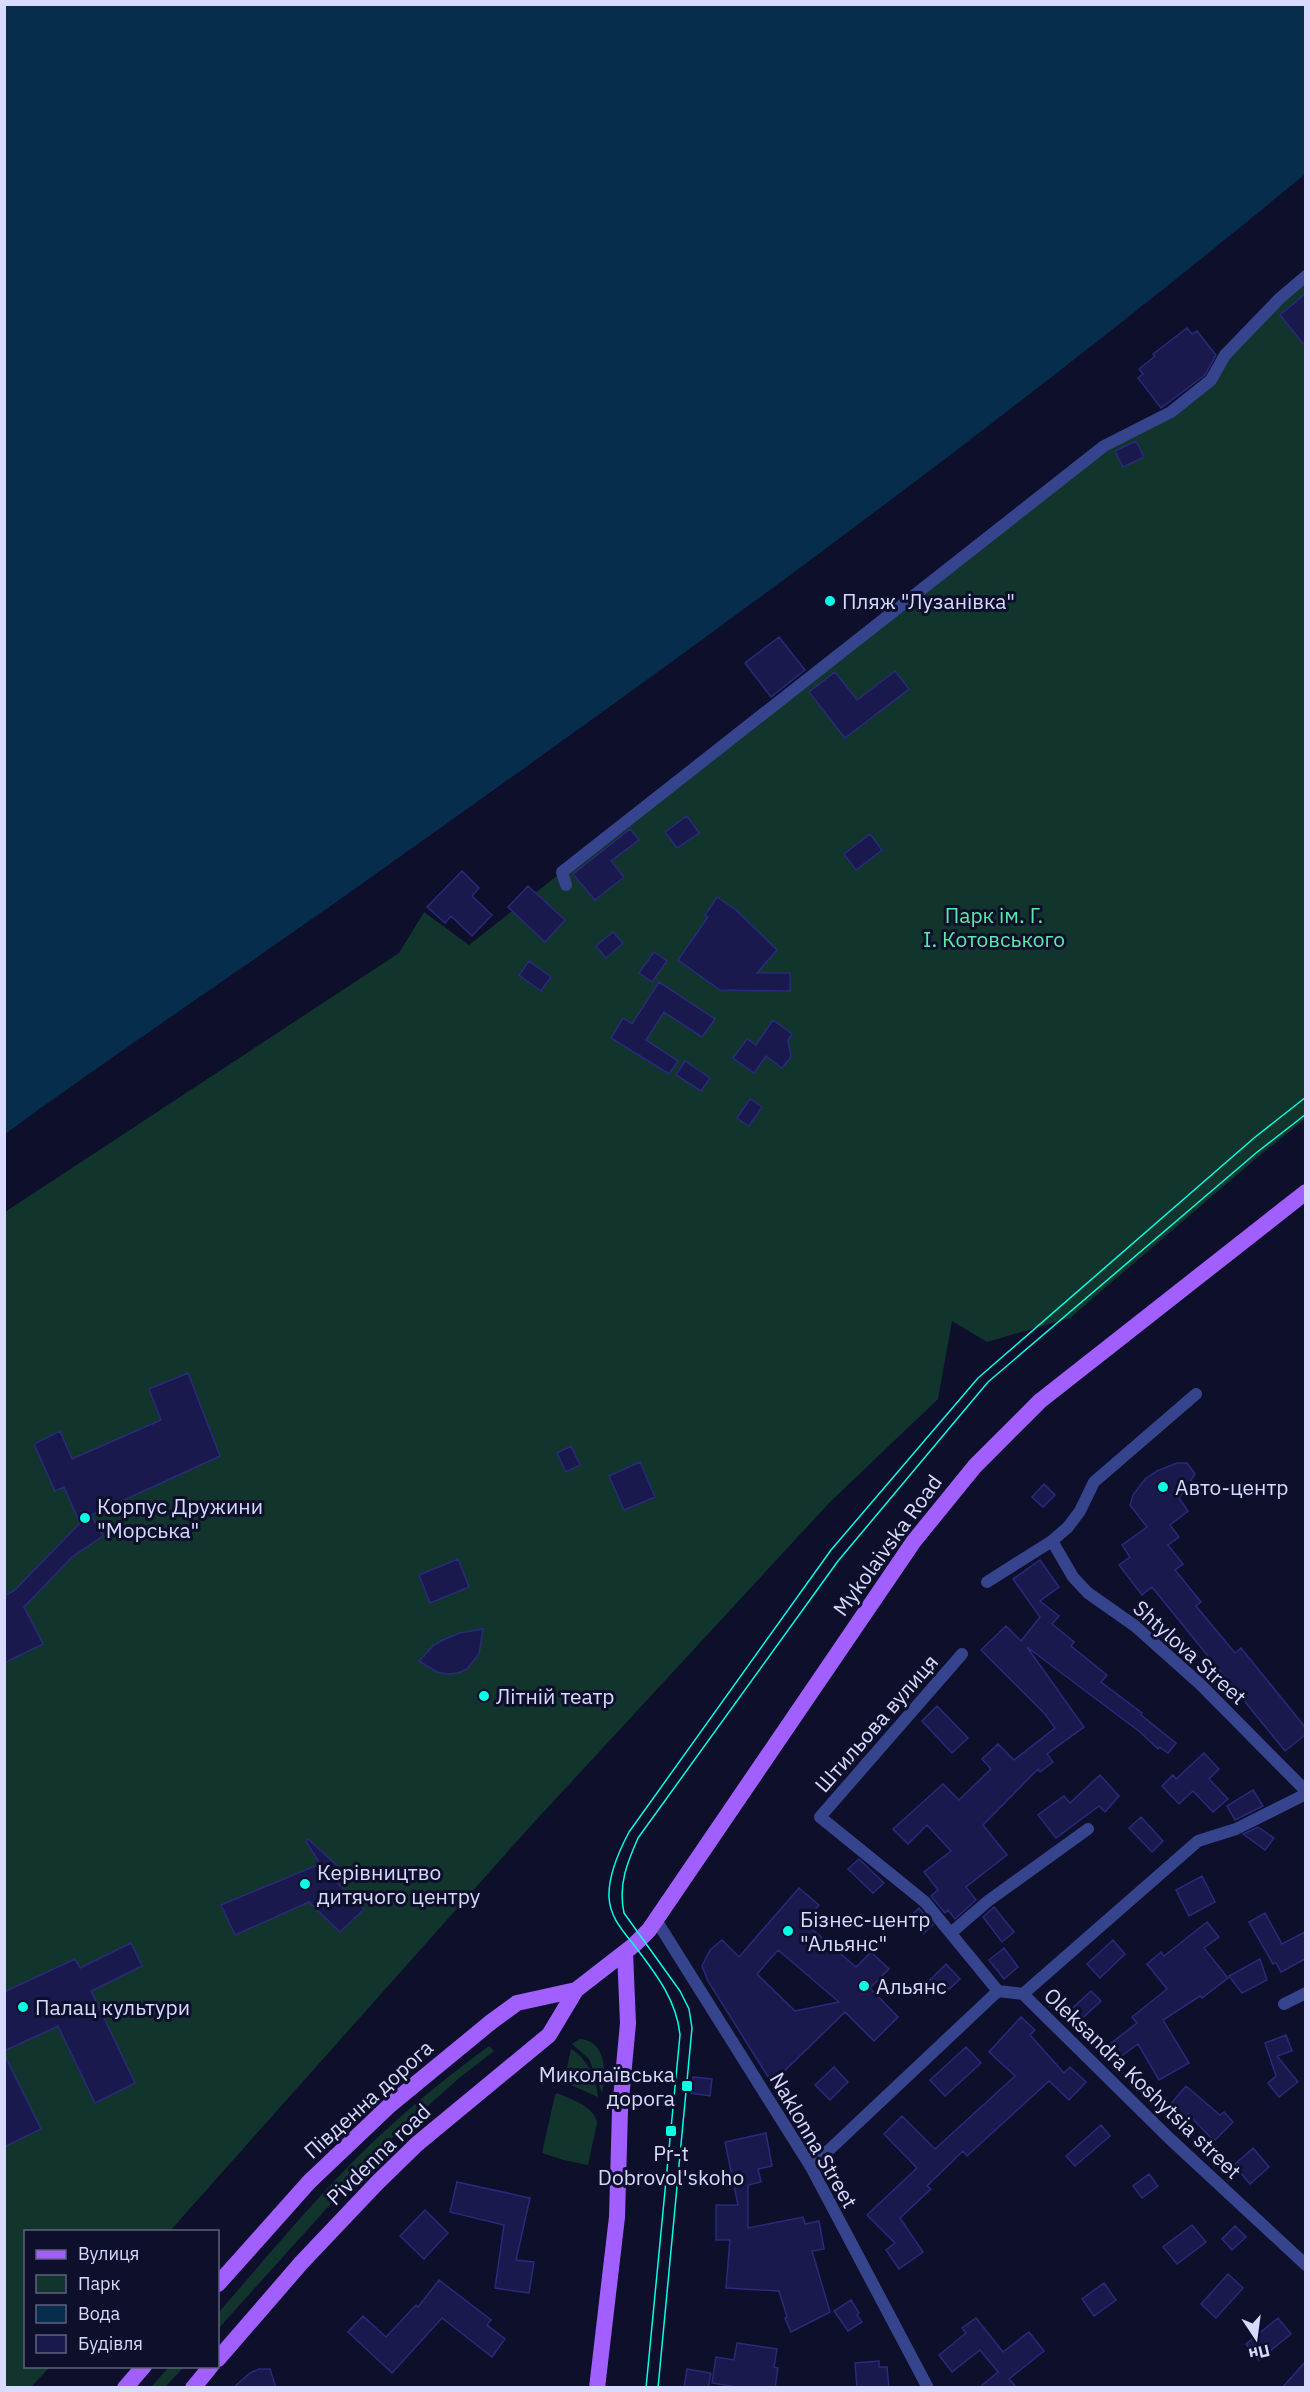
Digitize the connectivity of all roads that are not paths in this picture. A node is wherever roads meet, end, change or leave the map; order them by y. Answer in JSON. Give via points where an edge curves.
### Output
{"nodes":[{"id":1,"x":1305,"y":276,"type":"edge"},
{"id":2,"x":566,"y":885,"type":"dead end"},
{"id":3,"x":1305,"y":1192,"type":"edge"},
{"id":4,"x":1196,"y":1394,"type":"dead end"},
{"id":5,"x":1052,"y":1541,"type":"junction"},
{"id":6,"x":987,"y":1582,"type":"dead end"},
{"id":7,"x":962,"y":1654,"type":"dead end"},
{"id":8,"x":1305,"y":1792,"type":"edge"},
{"id":9,"x":1088,"y":1829,"type":"dead end"},
{"id":10,"x":656,"y":1920,"type":"junction"},
{"id":11,"x":952,"y":1932,"type":"junction"},
{"id":12,"x":626,"y":1952,"type":"junction"},
{"id":13,"x":576,"y":1990,"type":"junction"},
{"id":14,"x":998,"y":1991,"type":"junction"},
{"id":15,"x":1305,"y":1993,"type":"edge"},
{"id":16,"x":1023,"y":1994,"type":"junction"},
{"id":17,"x":1284,"y":2004,"type":"dead end"},
{"id":18,"x":810,"y":2167,"type":"junction"},
{"id":19,"x":1305,"y":2265,"type":"edge"},
{"id":20,"x":219,"y":2283,"type":"edge"},
{"id":21,"x":219,"y":2358,"type":"edge"},
{"id":22,"x":143,"y":2368,"type":"edge"},
{"id":23,"x":210,"y":2368,"type":"edge"},
{"id":24,"x":125,"y":2388,"type":"edge"},
{"id":25,"x":193,"y":2388,"type":"edge"},
{"id":26,"x":597,"y":2388,"type":"edge"},
{"id":27,"x":928,"y":2388,"type":"edge"}],
"edges":[{"from":1,"to":2,"type":"street","via":[[1225,355],[1211,380],[1171,412],[1104,447],[1017,512],[562,872]]},
{"from":3,"to":10,"type":"main road","name":"Mykolaivska Road","via":[[1040,1401],[975,1466],[914,1541]]},
{"from":4,"to":5,"type":"street","via":[[1094,1482],[1080,1511]]},
{"from":5,"to":6,"type":"street"},
{"from":5,"to":8,"type":"street","name":"Shtylova Street","via":[[1073,1577],[1088,1593],[1135,1626],[1200,1684]]},
{"from":7,"to":11,"type":"street","name":"Штильова вулиця","via":[[820,1817],[925,1902]]},
{"from":8,"to":16,"type":"street","via":[[1236,1829],[1198,1841]]},
{"from":9,"to":11,"type":"street"},
{"from":10,"to":12,"type":"main road","name":"Mykolaivska Road"},
{"from":10,"to":18,"type":"street","name":"Naklonna Street"},
{"from":11,"to":14,"type":"street"},
{"from":12,"to":13,"type":"main road","name":"Mykolaivska Road"},
{"from":12,"to":26,"type":"main road","via":[[628,2023],[616,2217]]},
{"from":13,"to":20,"type":"main road","name":"Південна дорога","via":[[517,2003],[484,2027],[390,2105],[309,2182]]},
{"from":13,"to":21,"type":"main road","name":"Pivdenna road","via":[[549,2035],[385,2175]]},
{"from":14,"to":16,"type":"street","name":"Oleksandra Koshytsia street"},
{"from":14,"to":18,"type":"street"},
{"from":15,"to":17,"type":"street"},
{"from":16,"to":19,"type":"street","name":"Oleksandra Koshytsia street"},
{"from":18,"to":27,"type":"street","name":"Naklonna Street"},
{"from":22,"to":24,"type":"main road"},
{"from":23,"to":25,"type":"main road"}]}
